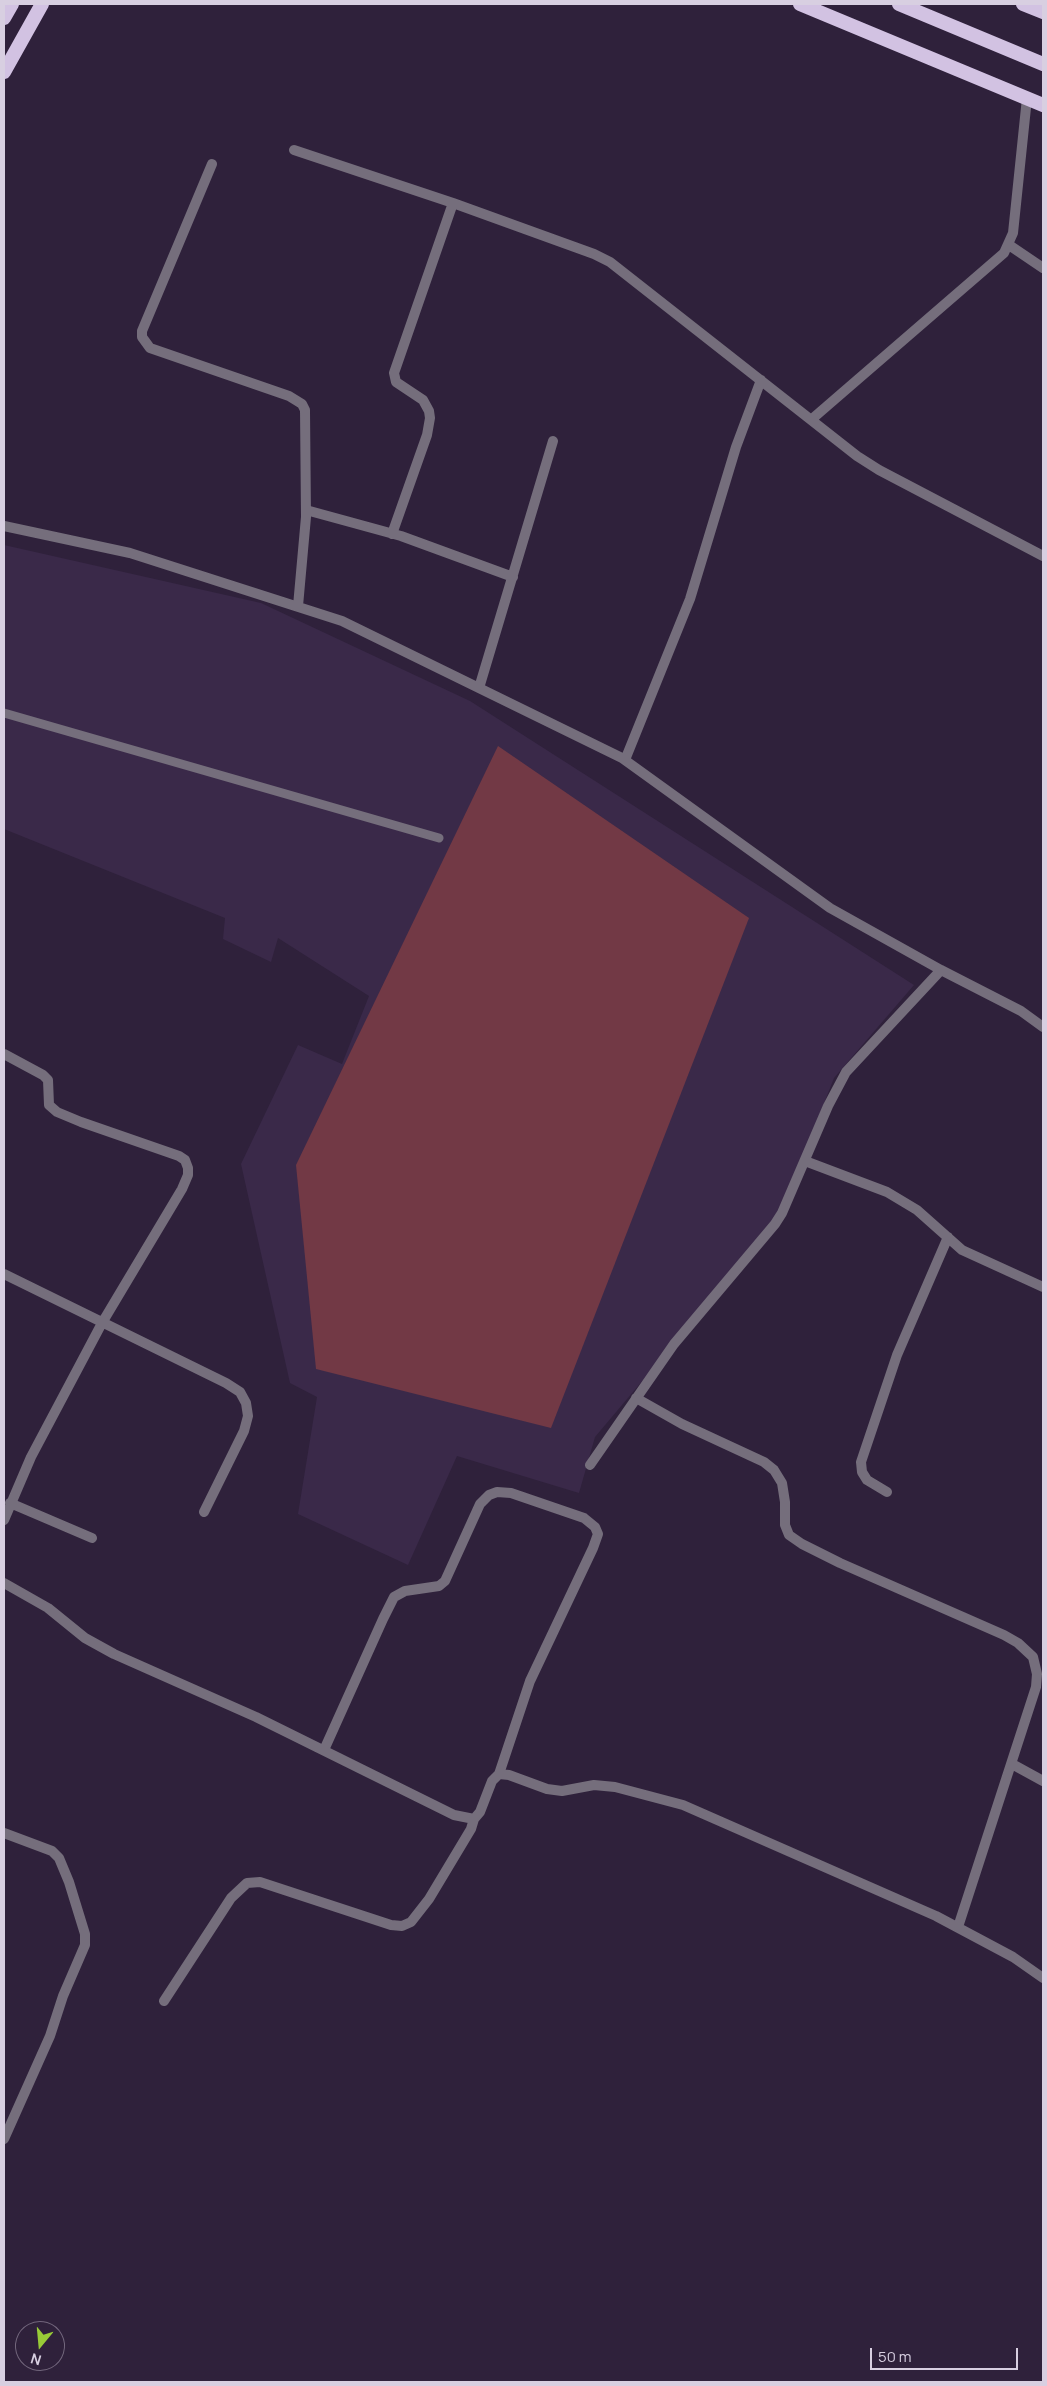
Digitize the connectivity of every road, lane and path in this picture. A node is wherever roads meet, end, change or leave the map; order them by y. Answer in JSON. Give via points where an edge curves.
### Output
{"nodes":[{"id":1,"x":12,"y":4,"type":"edge"},
{"id":2,"x":42,"y":4,"type":"edge"},
{"id":3,"x":800,"y":4,"type":"edge"},
{"id":4,"x":899,"y":4,"type":"edge"},
{"id":5,"x":1023,"y":4,"type":"edge"},
{"id":6,"x":1043,"y":12,"type":"edge"},
{"id":7,"x":4,"y":18,"type":"edge"},
{"id":8,"x":1043,"y":64,"type":"edge"},
{"id":9,"x":4,"y":72,"type":"edge"},
{"id":10,"x":1027,"y":98,"type":"junction"},
{"id":11,"x":1043,"y":105,"type":"edge"},
{"id":12,"x":294,"y":150,"type":"dead end"},
{"id":13,"x":212,"y":164,"type":"dead end"},
{"id":14,"x":453,"y":203,"type":"junction"},
{"id":15,"x":1010,"y":245,"type":"junction"},
{"id":16,"x":1043,"y":268,"type":"edge"},
{"id":17,"x":761,"y":380,"type":"junction"},
{"id":18,"x":812,"y":419,"type":"junction"},
{"id":19,"x":554,"y":441,"type":"dead end"},
{"id":20,"x":306,"y":510,"type":"junction"},
{"id":21,"x":4,"y":526,"type":"edge"},
{"id":22,"x":392,"y":534,"type":"junction"},
{"id":23,"x":1043,"y":556,"type":"edge"},
{"id":24,"x":513,"y":577,"type":"junction"},
{"id":25,"x":298,"y":606,"type":"junction"},
{"id":26,"x":480,"y":688,"type":"junction"},
{"id":27,"x":4,"y":713,"type":"edge"},
{"id":28,"x":625,"y":760,"type":"junction"},
{"id":29,"x":439,"y":838,"type":"dead end"},
{"id":30,"x":941,"y":970,"type":"junction"},
{"id":31,"x":1043,"y":1026,"type":"edge"},
{"id":32,"x":4,"y":1054,"type":"edge"},
{"id":33,"x":805,"y":1160,"type":"junction"},
{"id":34,"x":948,"y":1237,"type":"junction"},
{"id":35,"x":4,"y":1274,"type":"edge"},
{"id":36,"x":1043,"y":1287,"type":"edge"},
{"id":37,"x":102,"y":1323,"type":"junction"},
{"id":38,"x":636,"y":1398,"type":"junction"},
{"id":39,"x":590,"y":1465,"type":"dead end"},
{"id":40,"x":887,"y":1492,"type":"dead end"},
{"id":41,"x":10,"y":1503,"type":"junction"},
{"id":42,"x":204,"y":1512,"type":"dead end"},
{"id":43,"x":4,"y":1520,"type":"edge"},
{"id":44,"x":92,"y":1538,"type":"dead end"},
{"id":45,"x":4,"y":1583,"type":"edge"},
{"id":46,"x":324,"y":1750,"type":"junction"},
{"id":47,"x":1012,"y":1764,"type":"junction"},
{"id":48,"x":499,"y":1774,"type":"junction"},
{"id":49,"x":1043,"y":1781,"type":"edge"},
{"id":50,"x":474,"y":1819,"type":"junction"},
{"id":51,"x":4,"y":1833,"type":"edge"},
{"id":52,"x":958,"y":1927,"type":"junction"},
{"id":53,"x":1043,"y":1978,"type":"edge"},
{"id":54,"x":164,"y":2001,"type":"dead end"},
{"id":55,"x":4,"y":2138,"type":"edge"}],
"edges":[{"from":1,"to":7,"type":"highway"},
{"from":2,"to":9,"type":"highway"},
{"from":3,"to":10,"type":"highway"},
{"from":4,"to":8,"type":"highway"},
{"from":5,"to":6,"type":"highway"},
{"from":10,"to":11,"type":"highway"},
{"from":10,"to":15,"type":"street","via":[[1014,233]]},
{"from":12,"to":14,"type":"street"},
{"from":13,"to":20,"type":"street","via":[[142,337],[150,348],[290,396],[302,404],[305,410]]},
{"from":14,"to":17,"type":"street","via":[[610,262]]},
{"from":14,"to":22,"type":"street","via":[[394,373],[399,385],[423,400],[430,418]]},
{"from":15,"to":16,"type":"street"},
{"from":15,"to":18,"type":"street","via":[[997,260]]},
{"from":17,"to":18,"type":"street"},
{"from":17,"to":28,"type":"street","via":[[736,447],[690,599]]},
{"from":18,"to":23,"type":"street","via":[[879,470]]},
{"from":19,"to":24,"type":"street"},
{"from":20,"to":22,"type":"street"},
{"from":20,"to":25,"type":"street"},
{"from":21,"to":25,"type":"street","via":[[130,553]]},
{"from":22,"to":24,"type":"street"},
{"from":24,"to":26,"type":"street"},
{"from":25,"to":26,"type":"street","via":[[342,621]]},
{"from":26,"to":28,"type":"street"},
{"from":27,"to":29,"type":"lane"},
{"from":28,"to":30,"type":"street","via":[[830,908]]},
{"from":30,"to":31,"type":"street","via":[[1021,1011]]},
{"from":30,"to":33,"type":"street","via":[[846,1072]]},
{"from":32,"to":37,"type":"street","via":[[48,1080],[50,1105],[57,1112],[179,1156],[188,1168],[182,1189]]},
{"from":33,"to":34,"type":"street","via":[[887,1192],[917,1210]]},
{"from":33,"to":38,"type":"street","via":[[775,1224],[674,1344]]},
{"from":34,"to":36,"type":"street","via":[[962,1250]]},
{"from":34,"to":40,"type":"street","via":[[897,1355],[861,1462],[862,1472],[868,1480]]},
{"from":35,"to":37,"type":"street"},
{"from":37,"to":41,"type":"street"},
{"from":37,"to":42,"type":"street","via":[[226,1383],[240,1392],[246,1403],[248,1416],[244,1431]]},
{"from":38,"to":39,"type":"street"},
{"from":38,"to":47,"type":"street","via":[[774,1470],[782,1483],[786,1502],[785,1525],[789,1535],[802,1544],[1018,1643],[1033,1657],[1036,1687]]},
{"from":41,"to":43,"type":"street"},
{"from":41,"to":44,"type":"street"},
{"from":45,"to":46,"type":"street","via":[[48,1608],[72,1630],[92,1642]]},
{"from":46,"to":48,"type":"street","via":[[394,1597],[405,1590],[439,1586],[445,1581],[480,1504],[497,1492],[511,1493],[584,1518],[598,1534],[530,1681]]},
{"from":46,"to":50,"type":"street","via":[[454,1815]]},
{"from":47,"to":49,"type":"street"},
{"from":47,"to":52,"type":"street"},
{"from":48,"to":50,"type":"street","via":[[492,1781]]},
{"from":48,"to":52,"type":"street","via":[[562,1791],[594,1785],[615,1787],[683,1805]]},
{"from":50,"to":54,"type":"street","via":[[430,1899],[411,1922],[402,1926],[390,1925],[260,1882],[248,1883],[231,1898]]},
{"from":51,"to":55,"type":"street","via":[[52,1851],[59,1858],[85,1934],[85,1946],[50,2036]]},
{"from":52,"to":53,"type":"street","via":[[1013,1957]]}]}
